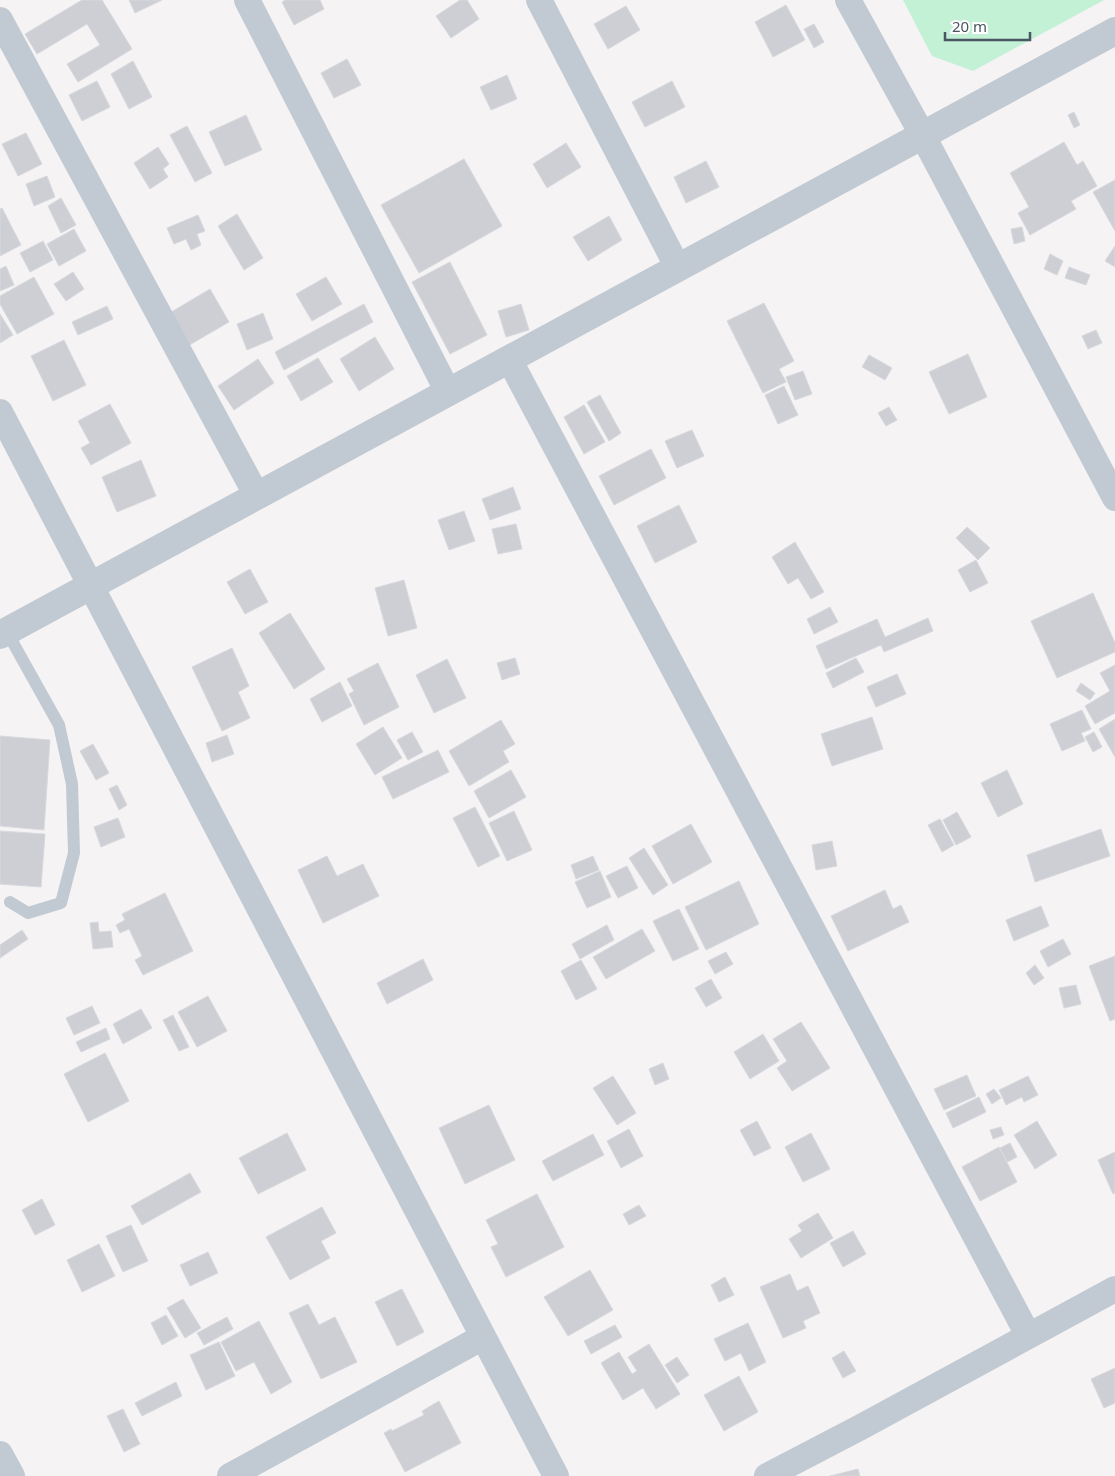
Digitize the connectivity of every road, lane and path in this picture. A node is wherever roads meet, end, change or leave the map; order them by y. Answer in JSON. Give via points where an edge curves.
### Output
{"nodes":[{"id":1,"x":247,"y":0,"type":"edge"},
{"id":2,"x":539,"y":0,"type":"edge"},
{"id":3,"x":848,"y":0,"type":"edge"},
{"id":4,"x":0,"y":20,"type":"edge"},
{"id":5,"x":1115,"y":31,"type":"edge"},
{"id":6,"x":923,"y":136,"type":"junction"},
{"id":7,"x":678,"y":268,"type":"junction"},
{"id":8,"x":509,"y":360,"type":"junction"},
{"id":9,"x":448,"y":392,"type":"junction"},
{"id":10,"x":0,"y":412,"type":"edge"},
{"id":11,"x":256,"y":496,"type":"junction"},
{"id":12,"x":1115,"y":498,"type":"edge"},
{"id":13,"x":91,"y":586,"type":"junction"},
{"id":14,"x":3,"y":634,"type":"edge"},
{"id":15,"x":10,"y":902,"type":"dead end"},
{"id":16,"x":1115,"y":1289,"type":"edge"},
{"id":17,"x":1028,"y":1335,"type":"junction"},
{"id":18,"x":483,"y":1337,"type":"junction"},
{"id":19,"x":0,"y":1454,"type":"edge"},
{"id":20,"x":12,"y":1476,"type":"edge"},
{"id":21,"x":230,"y":1476,"type":"edge"},
{"id":22,"x":556,"y":1476,"type":"edge"},
{"id":23,"x":767,"y":1476,"type":"edge"}],
"edges":[{"from":1,"to":9,"type":"street"},
{"from":2,"to":7,"type":"street"},
{"from":3,"to":6,"type":"street"},
{"from":4,"to":11,"type":"street"},
{"from":5,"to":6,"type":"street"},
{"from":6,"to":7,"type":"street"},
{"from":6,"to":12,"type":"street"},
{"from":7,"to":8,"type":"street"},
{"from":8,"to":9,"type":"street"},
{"from":8,"to":17,"type":"street"},
{"from":9,"to":11,"type":"street"},
{"from":10,"to":13,"type":"street"},
{"from":11,"to":13,"type":"street"},
{"from":13,"to":14,"type":"street"},
{"from":13,"to":18,"type":"street"},
{"from":14,"to":15,"type":"lane","via":[[59,725],[72,784],[74,853],[60,903],[28,913]]},
{"from":16,"to":17,"type":"street"},
{"from":17,"to":23,"type":"street"},
{"from":18,"to":21,"type":"street"},
{"from":18,"to":22,"type":"street"},
{"from":19,"to":20,"type":"street"}]}
